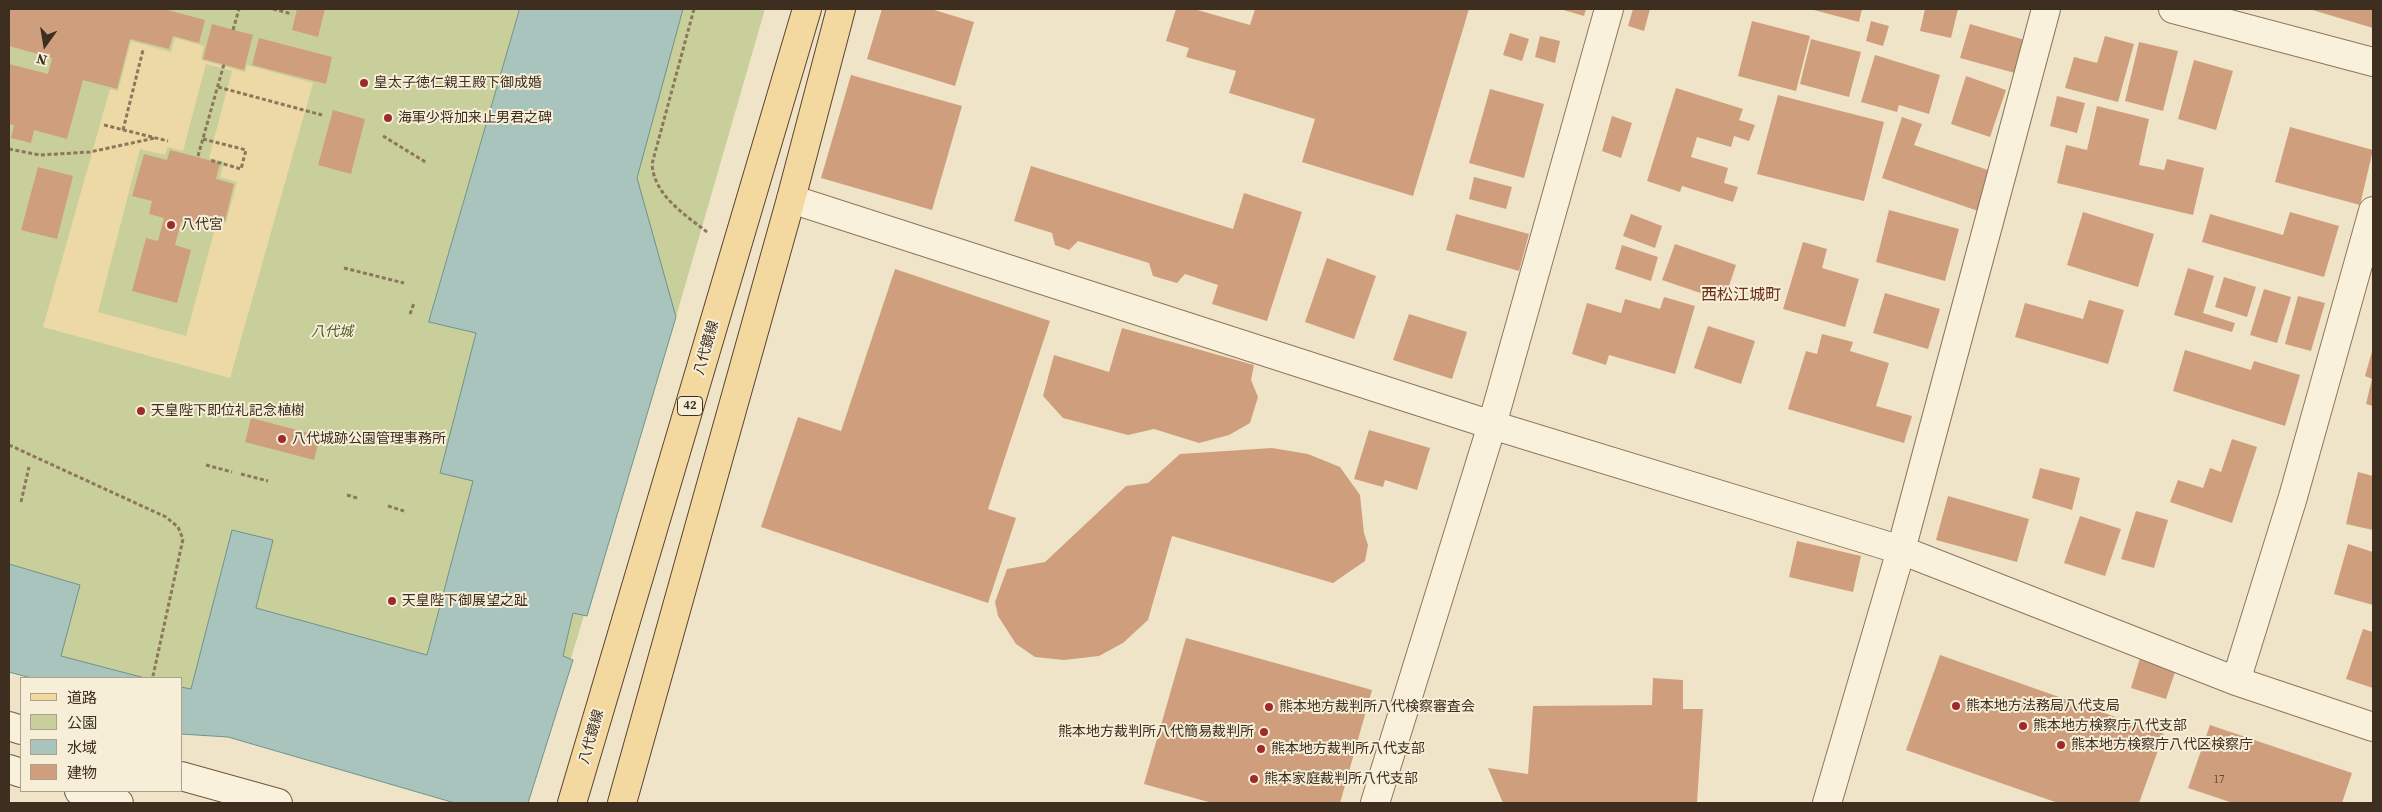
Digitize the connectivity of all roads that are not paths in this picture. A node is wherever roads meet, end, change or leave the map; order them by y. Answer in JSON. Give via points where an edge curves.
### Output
{"nodes":[{"id":1,"x":807,"y":9,"type":"edge"},
{"id":2,"x":841,"y":9,"type":"edge"},
{"id":3,"x":1609,"y":9,"type":"edge"},
{"id":4,"x":2046,"y":9,"type":"edge"},
{"id":5,"x":2173,"y":9,"type":"edge"},
{"id":6,"x":2373,"y":62,"type":"edge"},
{"id":7,"x":791,"y":199,"type":"junction"},
{"id":8,"x":2373,"y":211,"type":"edge"},
{"id":9,"x":1492,"y":424,"type":"junction"},
{"id":10,"x":1901,"y":550,"type":"junction"},
{"id":11,"x":2236,"y":681,"type":"junction"},
{"id":12,"x":2373,"y":727,"type":"edge"},
{"id":13,"x":182,"y":776,"type":"edge"},
{"id":14,"x":82,"y":792,"type":"edge"},
{"id":15,"x":119,"y":803,"type":"edge"},
{"id":16,"x":278,"y":803,"type":"edge"},
{"id":17,"x":572,"y":803,"type":"edge"},
{"id":18,"x":622,"y":803,"type":"edge"},
{"id":19,"x":1375,"y":803,"type":"edge"},
{"id":20,"x":1827,"y":803,"type":"edge"}],
"edges":[{"from":1,"to":17,"type":"main road","name":"八代鏡線","number":"42"},
{"from":2,"to":7,"type":"main road"},
{"from":3,"to":9,"type":"street"},
{"from":4,"to":10,"type":"street"},
{"from":5,"to":6,"type":"street"},
{"from":7,"to":9,"type":"street"},
{"from":7,"to":18,"type":"main road"},
{"from":8,"to":11,"type":"street","via":[[2293,497]]},
{"from":9,"to":10,"type":"street"},
{"from":9,"to":19,"type":"street"},
{"from":10,"to":11,"type":"street"},
{"from":10,"to":20,"type":"street"},
{"from":11,"to":12,"type":"street"},
{"from":13,"to":16,"type":"street"},
{"from":14,"to":15,"type":"street"}]}
